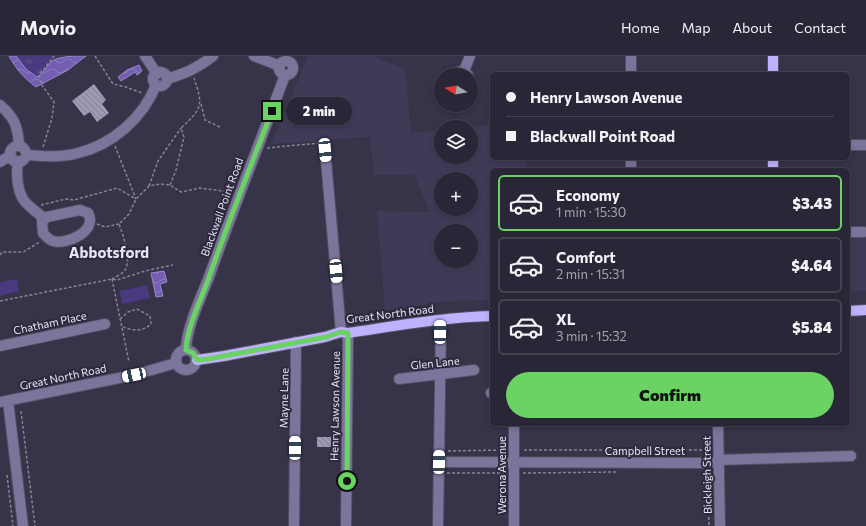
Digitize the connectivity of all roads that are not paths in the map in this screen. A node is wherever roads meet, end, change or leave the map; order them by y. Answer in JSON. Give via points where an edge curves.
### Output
{"nodes":[{"id":1,"x":145,"y":56,"type":"edge"},
{"id":2,"x":212,"y":56,"type":"edge"},
{"id":3,"x":254,"y":56,"type":"edge"},
{"id":4,"x":470,"y":56,"type":"edge"},
{"id":5,"x":631,"y":56,"type":"edge"},
{"id":6,"x":773,"y":56,"type":"edge"},
{"id":7,"x":291,"y":59,"type":"edge"},
{"id":8,"x":280,"y":66,"type":"junction"},
{"id":9,"x":465,"y":68,"type":"edge"},
{"id":10,"x":631,"y":72,"type":"edge"},
{"id":11,"x":773,"y":72,"type":"edge"},
{"id":12,"x":157,"y":74,"type":"junction"},
{"id":13,"x":285,"y":75,"type":"junction"},
{"id":14,"x":167,"y":79,"type":"junction"},
{"id":15,"x":156,"y":85,"type":"junction"},
{"id":16,"x":0,"y":105,"type":"edge"},
{"id":17,"x":850,"y":145,"type":"edge"},
{"id":18,"x":866,"y":145,"type":"edge"},
{"id":19,"x":19,"y":146,"type":"junction"},
{"id":20,"x":325,"y":150,"type":"road end"},
{"id":21,"x":26,"y":155,"type":"junction"},
{"id":22,"x":14,"y":158,"type":"junction"},
{"id":23,"x":0,"y":162,"type":"edge"},
{"id":24,"x":44,"y":219,"type":"junction"},
{"id":25,"x":850,"y":232,"type":"edge"},
{"id":26,"x":864,"y":232,"type":"dead end"},
{"id":27,"x":850,"y":304,"type":"edge"},
{"id":28,"x":866,"y":304,"type":"edge"},
{"id":29,"x":866,"y":310,"type":"edge"},
{"id":30,"x":850,"y":311,"type":"edge"},
{"id":31,"x":490,"y":316,"type":"edge"},
{"id":32,"x":440,"y":320,"type":"junction"},
{"id":33,"x":106,"y":324,"type":"dead end"},
{"id":34,"x":345,"y":333,"type":"junction"},
{"id":35,"x":296,"y":342,"type":"junction"},
{"id":36,"x":0,"y":346,"type":"edge"},
{"id":37,"x":186,"y":350,"type":"junction"},
{"id":38,"x":197,"y":360,"type":"junction"},
{"id":39,"x":176,"y":364,"type":"junction"},
{"id":40,"x":474,"y":370,"type":"dead end"},
{"id":41,"x":440,"y":374,"type":"junction"},
{"id":42,"x":399,"y":379,"type":"dead end"},
{"id":43,"x":4,"y":401,"type":"edge"},
{"id":44,"x":514,"y":426,"type":"edge"},
{"id":45,"x":718,"y":426,"type":"edge"},
{"id":46,"x":851,"y":456,"type":"dead end"},
{"id":47,"x":718,"y":460,"type":"junction"},
{"id":48,"x":439,"y":462,"type":"junction"},
{"id":49,"x":514,"y":468,"type":"junction"},
{"id":50,"x":23,"y":526,"type":"edge"},
{"id":51,"x":294,"y":526,"type":"edge"},
{"id":52,"x":346,"y":526,"type":"edge"},
{"id":53,"x":438,"y":526,"type":"edge"},
{"id":54,"x":514,"y":526,"type":"edge"},
{"id":55,"x":720,"y":526,"type":"edge"}],
"edges":[{"from":1,"to":12,"type":"street"},
{"from":2,"to":14,"type":"street","via":[[188,72]]},
{"from":3,"to":8,"type":"street"},
{"from":4,"to":9,"type":"street"},
{"from":5,"to":10,"type":"street"},
{"from":6,"to":11,"type":"main road"},
{"from":7,"to":8,"type":"street"},
{"from":7,"to":13,"type":"street","name":"Blackwall Point Road","via":[[292,71]]},
{"from":8,"to":13,"type":"street","via":[[280,72]]},
{"from":12,"to":14,"type":"street","via":[[163,74]]},
{"from":12,"to":15,"type":"street","via":[[154,79]]},
{"from":13,"to":37,"type":"street","name":"Blackwall Point Road","via":[[230,217],[186,342]]},
{"from":14,"to":15,"type":"street","via":[[164,85]]},
{"from":15,"to":21,"type":"street","via":[[147,104],[126,128],[103,144],[78,153],[55,156]]},
{"from":16,"to":19,"type":"street","via":[[12,118],[18,130]]},
{"from":17,"to":18,"type":"street"},
{"from":19,"to":21,"type":"street","via":[[25,150]]},
{"from":19,"to":22,"type":"street","via":[[12,149]]},
{"from":20,"to":34,"type":"street","name":"Henry Lawson Avenue"},
{"from":21,"to":22,"type":"street","via":[[22,160]]},
{"from":22,"to":23,"type":"street"},
{"from":22,"to":24,"type":"street","via":[[18,186],[23,199]]},
{"from":24,"to":24,"type":"street","via":[[43,233],[52,241],[60,242],[82,233],[91,221],[88,213],[80,210]]},
{"from":25,"to":26,"type":"street"},
{"from":27,"to":28,"type":"main road"},
{"from":29,"to":30,"type":"main road"},
{"from":31,"to":32,"type":"main road","name":"Great North Road"},
{"from":32,"to":34,"type":"main road","name":"Great North Road"},
{"from":32,"to":41,"type":"street"},
{"from":33,"to":36,"type":"street","name":"Chatham Place"},
{"from":34,"to":35,"type":"main road","name":"Great North Road"},
{"from":34,"to":52,"type":"street","name":"Henry Lawson Avenue"},
{"from":35,"to":38,"type":"main road","name":"Great North Road"},
{"from":35,"to":51,"type":"street","name":"Mayne Lane"},
{"from":37,"to":38,"type":"street","via":[[193,353]]},
{"from":37,"to":39,"type":"street","via":[[178,354]]},
{"from":38,"to":39,"type":"street","via":[[195,366],[187,371],[180,369]]},
{"from":39,"to":43,"type":"street","name":"Great North Road"},
{"from":40,"to":41,"type":"street","name":"Glen Lane"},
{"from":41,"to":42,"type":"street","name":"Glen Lane"},
{"from":41,"to":48,"type":"street"},
{"from":43,"to":50,"type":"street"},
{"from":44,"to":49,"type":"street","name":"Werona Avenue"},
{"from":45,"to":47,"type":"street","name":"Bickleigh Street"},
{"from":46,"to":47,"type":"street","name":"Campbell Street"},
{"from":47,"to":49,"type":"street","name":"Campbell Street","via":[[708,463]]},
{"from":47,"to":55,"type":"street","name":"Bickleigh Street"},
{"from":48,"to":49,"type":"street","name":"Campbell Street"},
{"from":48,"to":53,"type":"street"},
{"from":49,"to":54,"type":"street","name":"Werona Avenue"}]}
